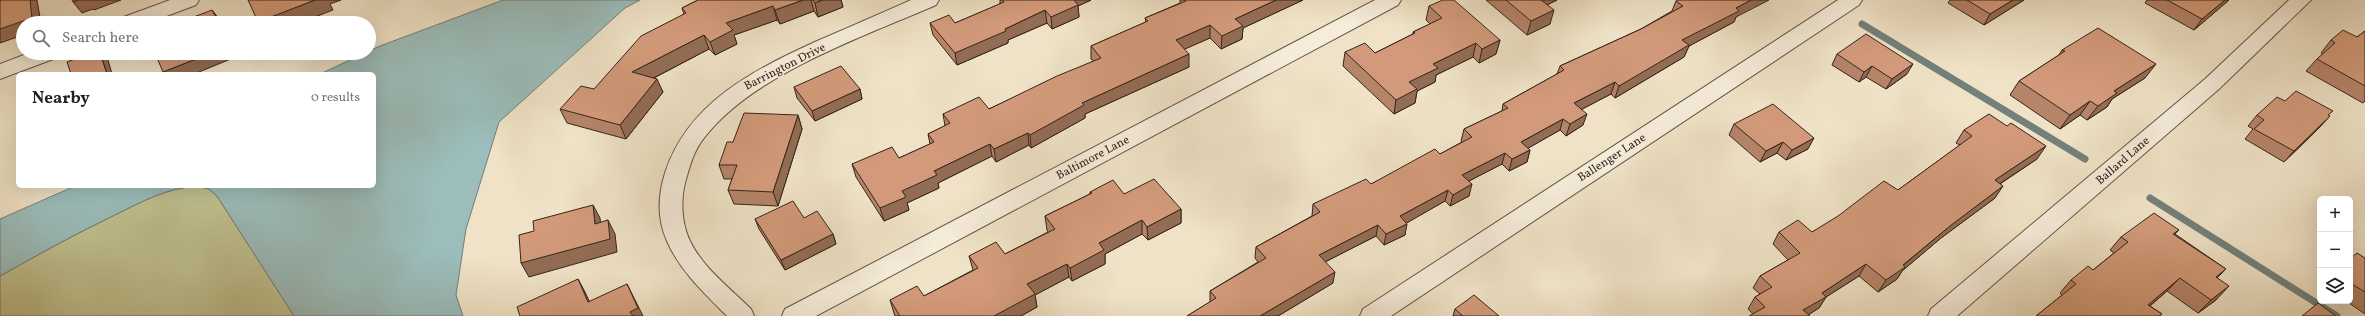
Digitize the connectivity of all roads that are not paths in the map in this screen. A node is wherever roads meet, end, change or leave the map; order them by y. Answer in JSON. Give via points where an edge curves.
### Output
{"nodes":[{"id":1,"x":189,"y":0,"type":"edge"},
{"id":2,"x":929,"y":0,"type":"edge"},
{"id":3,"x":1391,"y":0,"type":"edge"},
{"id":4,"x":1852,"y":0,"type":"edge"},
{"id":5,"x":2301,"y":0,"type":"edge"},
{"id":6,"x":147,"y":16,"type":"edge"},
{"id":7,"x":31,"y":60,"type":"edge"},
{"id":8,"x":0,"y":72,"type":"edge"},
{"id":9,"x":742,"y":316,"type":"edge"},
{"id":10,"x":794,"y":316,"type":"edge"},
{"id":11,"x":1372,"y":316,"type":"edge"},
{"id":12,"x":1940,"y":316,"type":"edge"}],
"edges":[{"from":1,"to":6,"type":"street"},
{"from":2,"to":9,"type":"street","name":"Barrington Drive","via":[[790,62],[752,82],[713,113],[685,148],[672,191],[672,220],[676,234],[691,262]]},
{"from":3,"to":10,"type":"street","name":"Baltimore Lane"},
{"from":4,"to":11,"type":"street","name":"Ballenger Lane"},
{"from":5,"to":12,"type":"street","name":"Ballard Lane","via":[[2212,84]]},
{"from":7,"to":8,"type":"street"}]}
